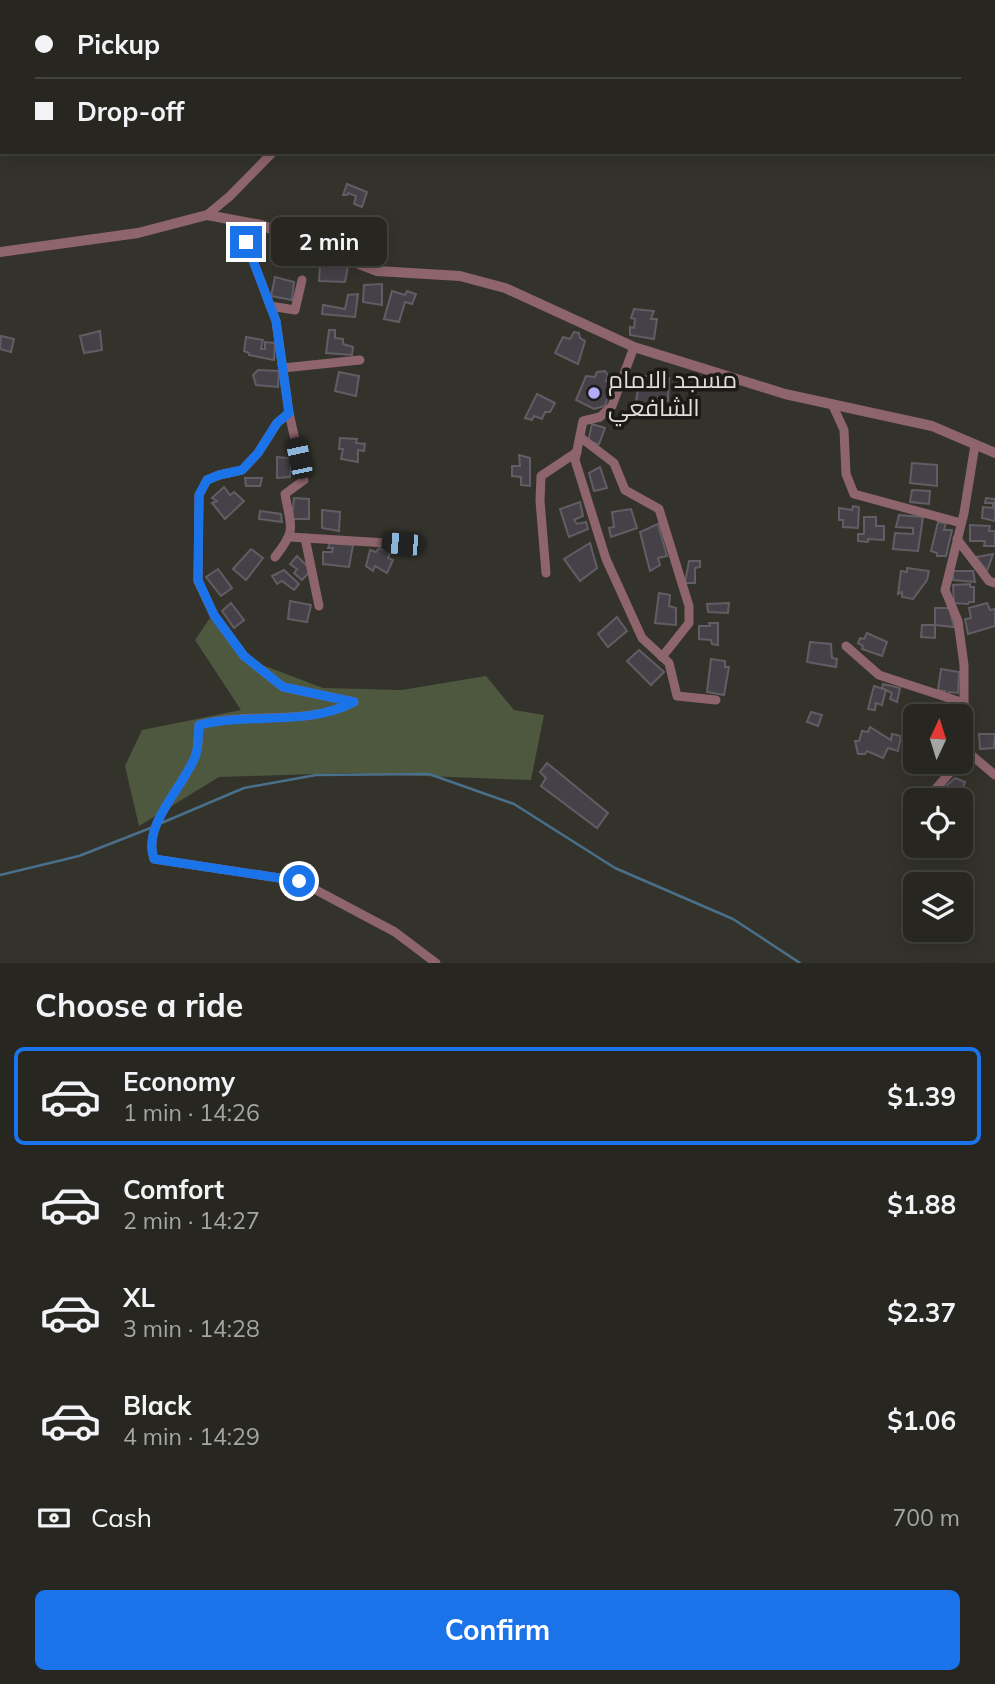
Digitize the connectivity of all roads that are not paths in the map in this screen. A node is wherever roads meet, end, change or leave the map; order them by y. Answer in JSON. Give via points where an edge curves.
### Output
{"nodes":[{"id":1,"x":271,"y":154,"type":"edge"},
{"id":2,"x":207,"y":215,"type":"junction"},
{"id":3,"x":238,"y":221,"type":"junction"},
{"id":4,"x":0,"y":253,"type":"edge"},
{"id":5,"x":302,"y":280,"type":"dead end"},
{"id":6,"x":270,"y":306,"type":"junction"},
{"id":7,"x":634,"y":346,"type":"junction"},
{"id":8,"x":360,"y":360,"type":"dead end"},
{"id":9,"x":283,"y":368,"type":"junction"},
{"id":10,"x":833,"y":406,"type":"junction"},
{"id":11,"x":289,"y":413,"type":"junction"},
{"id":12,"x":580,"y":437,"type":"junction"},
{"id":13,"x":975,"y":445,"type":"junction"},
{"id":14,"x":576,"y":452,"type":"junction"},
{"id":15,"x":995,"y":453,"type":"edge"},
{"id":16,"x":961,"y":523,"type":"junction"},
{"id":17,"x":290,"y":537,"type":"junction"},
{"id":18,"x":304,"y":538,"type":"junction"},
{"id":19,"x":957,"y":539,"type":"junction"},
{"id":20,"x":402,"y":544,"type":"dead end"},
{"id":21,"x":275,"y":557,"type":"dead end"},
{"id":22,"x":546,"y":573,"type":"dead end"},
{"id":23,"x":995,"y":583,"type":"edge"},
{"id":24,"x":319,"y":606,"type":"dead end"},
{"id":25,"x":846,"y":646,"type":"dead end"},
{"id":26,"x":662,"y":657,"type":"junction"},
{"id":27,"x":716,"y":700,"type":"dead end"},
{"id":28,"x":964,"y":703,"type":"joint"},
{"id":29,"x":973,"y":763,"type":"edge"},
{"id":30,"x":947,"y":774,"type":"edge"},
{"id":31,"x":995,"y":775,"type":"edge"},
{"id":32,"x":936,"y":788,"type":"edge"},
{"id":33,"x":436,"y":963,"type":"edge"}],
"edges":[{"from":1,"to":2,"type":"street"},
{"from":2,"to":3,"type":"street"},
{"from":2,"to":4,"type":"street","via":[[138,233]]},
{"from":3,"to":6,"type":"street"},
{"from":3,"to":7,"type":"street","via":[[261,225],[377,271],[460,276],[505,288]]},
{"from":5,"to":6,"type":"street","via":[[295,310]]},
{"from":6,"to":9,"type":"street"},
{"from":7,"to":10,"type":"street"},
{"from":7,"to":12,"type":"street","via":[[612,406],[600,417],[583,421]]},
{"from":8,"to":9,"type":"street"},
{"from":9,"to":11,"type":"street"},
{"from":10,"to":13,"type":"street","via":[[932,426]]},
{"from":10,"to":16,"type":"street","via":[[844,430],[846,474],[854,494]]},
{"from":11,"to":17,"type":"street","via":[[304,480],[285,494]]},
{"from":11,"to":33,"type":"street","via":[[242,470],[207,480],[199,495],[198,580],[214,615],[244,656],[283,687],[354,702],[338,710],[298,717],[217,720],[199,725],[196,754],[156,826],[150,847],[154,859],[299,881],[395,932]]},
{"from":12,"to":14,"type":"street"},
{"from":12,"to":26,"type":"street","via":[[614,463],[625,491],[659,509],[690,606],[689,623]]},
{"from":13,"to":15,"type":"street"},
{"from":13,"to":16,"type":"street"},
{"from":14,"to":22,"type":"street","via":[[541,476]]},
{"from":14,"to":26,"type":"street","via":[[606,559],[642,638]]},
{"from":16,"to":19,"type":"street"},
{"from":17,"to":18,"type":"street"},
{"from":17,"to":21,"type":"street"},
{"from":18,"to":20,"type":"street"},
{"from":18,"to":24,"type":"street"},
{"from":19,"to":23,"type":"street"},
{"from":19,"to":28,"type":"street","via":[[944,590],[958,621]]},
{"from":25,"to":28,"type":"street","via":[[879,675]]},
{"from":26,"to":27,"type":"street","via":[[669,663],[677,696]]},
{"from":29,"to":31,"type":"street"},
{"from":30,"to":32,"type":"street"}]}
